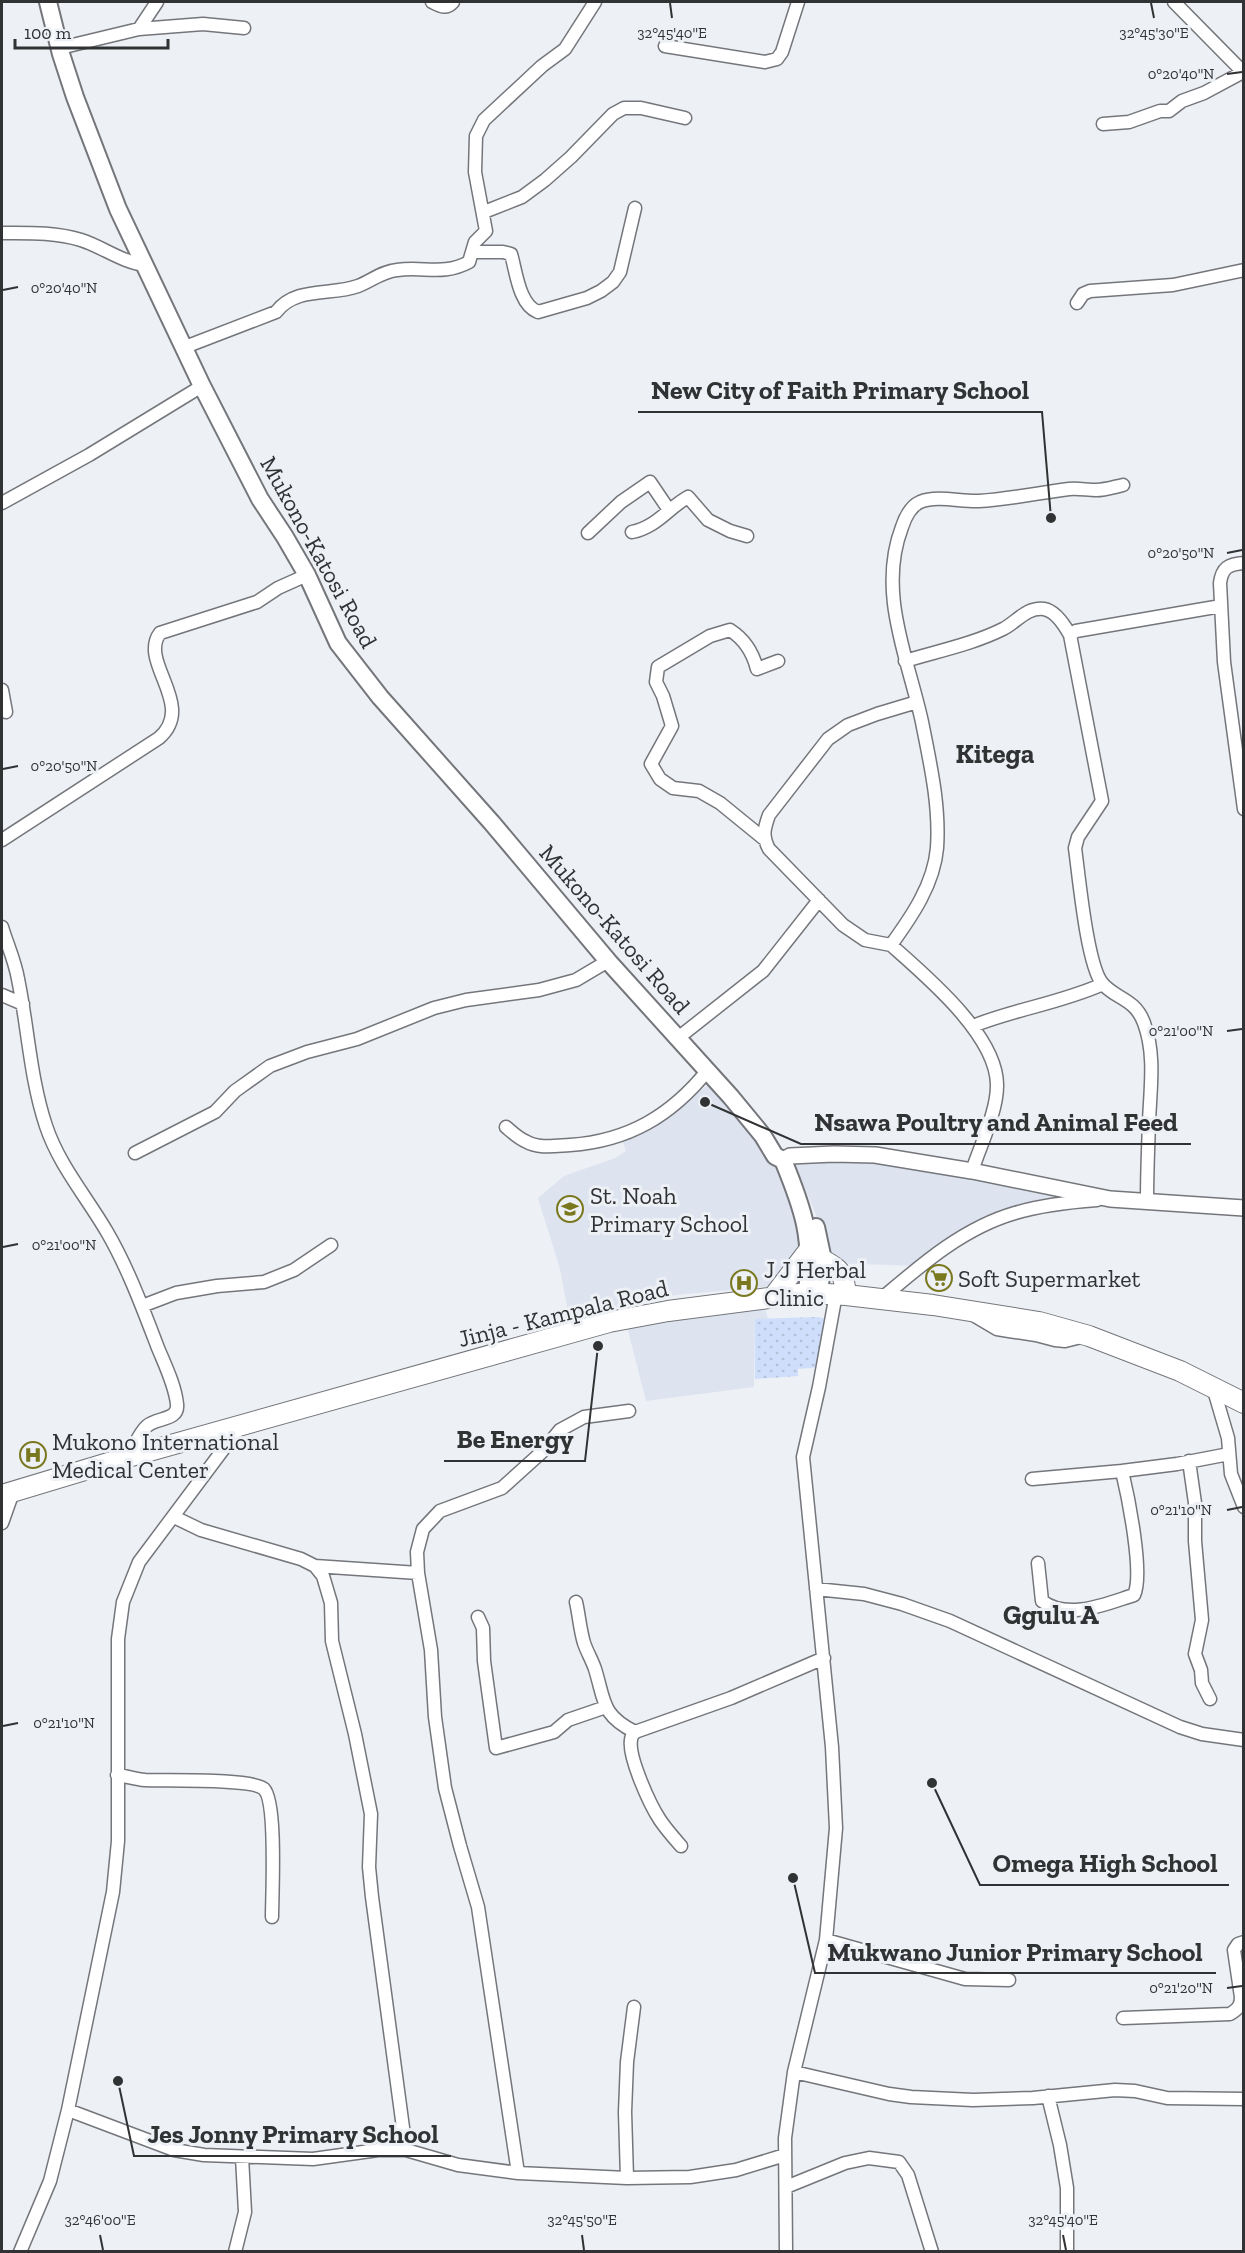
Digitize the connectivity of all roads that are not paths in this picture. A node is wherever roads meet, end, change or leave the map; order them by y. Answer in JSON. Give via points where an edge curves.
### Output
{"nodes":[{"id":1,"x":48,"y":2,"type":"edge"},
{"id":2,"x":157,"y":2,"type":"edge"},
{"id":3,"x":432,"y":2,"type":"edge"},
{"id":4,"x":453,"y":2,"type":"edge"},
{"id":5,"x":595,"y":2,"type":"edge"},
{"id":6,"x":798,"y":2,"type":"edge"},
{"id":7,"x":1174,"y":2,"type":"edge"},
{"id":8,"x":244,"y":28,"type":"dead end"},
{"id":9,"x":139,"y":29,"type":"junction"},
{"id":10,"x":665,"y":46,"type":"dead end"},
{"id":11,"x":60,"y":48,"type":"junction"},
{"id":12,"x":1243,"y":72,"type":"edge"},
{"id":13,"x":685,"y":118,"type":"dead end"},
{"id":14,"x":1104,"y":124,"type":"dead end"},
{"id":15,"x":635,"y":208,"type":"dead end"},
{"id":16,"x":484,"y":212,"type":"junction"},
{"id":17,"x":2,"y":233,"type":"edge"},
{"id":18,"x":472,"y":252,"type":"junction"},
{"id":19,"x":146,"y":265,"type":"junction"},
{"id":20,"x":1244,"y":270,"type":"edge"},
{"id":21,"x":1077,"y":303,"type":"dead end"},
{"id":22,"x":185,"y":347,"type":"junction"},
{"id":23,"x":202,"y":386,"type":"junction"},
{"id":24,"x":1123,"y":485,"type":"dead end"},
{"id":25,"x":2,"y":503,"type":"edge"},
{"id":26,"x":669,"y":510,"type":"junction"},
{"id":27,"x":632,"y":532,"type":"dead end"},
{"id":28,"x":588,"y":533,"type":"dead end"},
{"id":29,"x":747,"y":536,"type":"dead end"},
{"id":30,"x":1244,"y":563,"type":"edge"},
{"id":31,"x":307,"y":575,"type":"junction"},
{"id":32,"x":1221,"y":606,"type":"junction"},
{"id":33,"x":1070,"y":635,"type":"junction"},
{"id":34,"x":778,"y":661,"type":"dead end"},
{"id":35,"x":905,"y":661,"type":"junction"},
{"id":36,"x":2,"y":690,"type":"edge"},
{"id":37,"x":917,"y":702,"type":"junction"},
{"id":38,"x":6,"y":712,"type":"dead end"},
{"id":39,"x":1244,"y":809,"type":"edge"},
{"id":40,"x":763,"y":838,"type":"junction"},
{"id":41,"x":2,"y":840,"type":"edge"},
{"id":42,"x":819,"y":900,"type":"junction"},
{"id":43,"x":2,"y":927,"type":"edge"},
{"id":44,"x":891,"y":945,"type":"junction"},
{"id":45,"x":608,"y":961,"type":"junction"},
{"id":46,"x":1103,"y":984,"type":"junction"},
{"id":47,"x":2,"y":996,"type":"edge"},
{"id":48,"x":23,"y":1004,"type":"junction"},
{"id":49,"x":973,"y":1026,"type":"junction"},
{"id":50,"x":678,"y":1038,"type":"junction"},
{"id":51,"x":708,"y":1070,"type":"junction"},
{"id":52,"x":506,"y":1127,"type":"dead end"},
{"id":53,"x":135,"y":1153,"type":"dead end"},
{"id":54,"x":782,"y":1158,"type":"junction"},
{"id":55,"x":972,"y":1171,"type":"junction"},
{"id":56,"x":1110,"y":1199,"type":"junction"},
{"id":57,"x":1147,"y":1201,"type":"junction"},
{"id":58,"x":1244,"y":1208,"type":"edge"},
{"id":59,"x":331,"y":1245,"type":"dead end"},
{"id":60,"x":816,"y":1255,"type":"junction"},
{"id":61,"x":827,"y":1294,"type":"junction"},
{"id":62,"x":774,"y":1296,"type":"junction"},
{"id":63,"x":881,"y":1299,"type":"junction"},
{"id":64,"x":142,"y":1306,"type":"junction"},
{"id":65,"x":1213,"y":1385,"type":"junction"},
{"id":66,"x":1244,"y":1403,"type":"edge"},
{"id":67,"x":629,"y":1411,"type":"dead end"},
{"id":68,"x":241,"y":1426,"type":"junction"},
{"id":69,"x":1229,"y":1454,"type":"junction"},
{"id":70,"x":128,"y":1457,"type":"junction"},
{"id":71,"x":1189,"y":1461,"type":"junction"},
{"id":72,"x":1122,"y":1471,"type":"junction"},
{"id":73,"x":1032,"y":1479,"type":"dead end"},
{"id":74,"x":5,"y":1492,"type":"edge"},
{"id":75,"x":1244,"y":1507,"type":"edge"},
{"id":76,"x":174,"y":1517,"type":"junction"},
{"id":77,"x":2,"y":1523,"type":"edge"},
{"id":78,"x":1038,"y":1563,"type":"dead end"},
{"id":79,"x":315,"y":1566,"type":"junction"},
{"id":80,"x":418,"y":1573,"type":"junction"},
{"id":81,"x":816,"y":1589,"type":"junction"},
{"id":82,"x":576,"y":1602,"type":"dead end"},
{"id":83,"x":478,"y":1617,"type":"dead end"},
{"id":84,"x":824,"y":1658,"type":"junction"},
{"id":85,"x":1210,"y":1699,"type":"dead end"},
{"id":86,"x":606,"y":1707,"type":"junction"},
{"id":87,"x":635,"y":1732,"type":"junction"},
{"id":88,"x":1244,"y":1740,"type":"edge"},
{"id":89,"x":117,"y":1775,"type":"junction"},
{"id":90,"x":681,"y":1846,"type":"dead end"},
{"id":91,"x":272,"y":1917,"type":"dead end"},
{"id":92,"x":826,"y":1940,"type":"junction"},
{"id":93,"x":1244,"y":1942,"type":"edge"},
{"id":94,"x":1009,"y":1980,"type":"dead end"},
{"id":95,"x":634,"y":2007,"type":"dead end"},
{"id":96,"x":1123,"y":2018,"type":"dead end"},
{"id":97,"x":794,"y":2072,"type":"junction"},
{"id":98,"x":1048,"y":2096,"type":"junction"},
{"id":99,"x":1244,"y":2099,"type":"edge"},
{"id":100,"x":68,"y":2110,"type":"junction"},
{"id":101,"x":406,"y":2150,"type":"junction"},
{"id":102,"x":785,"y":2155,"type":"junction"},
{"id":103,"x":242,"y":2157,"type":"junction"},
{"id":104,"x":518,"y":2173,"type":"junction"},
{"id":105,"x":627,"y":2178,"type":"junction"},
{"id":106,"x":786,"y":2187,"type":"junction"},
{"id":107,"x":20,"y":2252,"type":"edge"},
{"id":108,"x":235,"y":2252,"type":"edge"},
{"id":109,"x":786,"y":2252,"type":"edge"},
{"id":110,"x":932,"y":2252,"type":"edge"},
{"id":111,"x":1066,"y":2252,"type":"edge"}],
"edges":[{"from":1,"to":11,"type":"main road","name":"Mukono-Katosi Road"},
{"from":2,"to":9,"type":"street"},
{"from":3,"to":4,"type":"street","via":[[443,7]]},
{"from":5,"to":16,"type":"street","via":[[565,49],[484,120],[474,147]]},
{"from":6,"to":10,"type":"street","via":[[777,59],[765,62]]},
{"from":7,"to":12,"type":"street"},
{"from":8,"to":9,"type":"street","via":[[203,24]]},
{"from":9,"to":11,"type":"street"},
{"from":11,"to":19,"type":"main road","name":"Mukono-Katosi Road","via":[[94,151]]},
{"from":12,"to":14,"type":"street","via":[[1169,111]]},
{"from":13,"to":16,"type":"street","via":[[624,108],[545,180],[522,197]]},
{"from":15,"to":18,"type":"street","via":[[620,272],[613,282],[587,298],[538,312],[526,302],[510,254]]},
{"from":16,"to":18,"type":"street","via":[[486,231],[475,242]]},
{"from":17,"to":19,"type":"street","via":[[52,234],[80,240],[132,264]]},
{"from":18,"to":22,"type":"street","via":[[470,262],[456,269],[392,270],[356,287],[307,294],[284,302],[276,312]]},
{"from":19,"to":22,"type":"main road","name":"Mukono-Katosi Road"},
{"from":20,"to":21,"type":"street","via":[[1173,285],[1090,291]]},
{"from":22,"to":23,"type":"main road","name":"Mukono-Katosi Road"},
{"from":23,"to":25,"type":"street"},
{"from":23,"to":31,"type":"main road","name":"Mukono-Katosi Road","via":[[260,499]]},
{"from":24,"to":35,"type":"street","via":[[977,501],[938,499],[921,502],[912,509],[901,528],[892,563],[893,599]]},
{"from":26,"to":27,"type":"street","via":[[644,530]]},
{"from":26,"to":28,"type":"street","via":[[650,482]]},
{"from":26,"to":29,"type":"street","via":[[688,496],[708,520]]},
{"from":30,"to":32,"type":"street","via":[[1221,571]]},
{"from":31,"to":41,"type":"street","via":[[257,602],[160,633],[155,639],[155,650],[172,706],[169,730]]},
{"from":31,"to":45,"type":"main road","name":"Mukono-Katosi Road","via":[[338,643],[380,697]]},
{"from":32,"to":33,"type":"street"},
{"from":32,"to":39,"type":"street","via":[[1225,672]]},
{"from":33,"to":35,"type":"street","via":[[1064,624],[1045,609],[1024,612],[1010,626],[984,638]]},
{"from":33,"to":46,"type":"street","via":[[1102,801],[1075,848],[1089,943],[1094,967]]},
{"from":34,"to":40,"type":"street","via":[[757,669],[741,638],[730,630],[710,636],[658,667],[656,682],[672,726],[651,764],[660,779],[673,788],[699,791],[720,803]]},
{"from":35,"to":37,"type":"street"},
{"from":36,"to":38,"type":"street"},
{"from":37,"to":40,"type":"street","via":[[848,725],[828,739],[770,815]]},
{"from":37,"to":44,"type":"street","via":[[938,814],[937,850],[914,914]]},
{"from":40,"to":42,"type":"street"},
{"from":42,"to":44,"type":"street","via":[[843,925],[865,940]]},
{"from":42,"to":50,"type":"street","via":[[763,971]]},
{"from":43,"to":48,"type":"street"},
{"from":44,"to":49,"type":"street","via":[[931,980]]},
{"from":45,"to":50,"type":"main road","name":"Mukono-Katosi Road"},
{"from":45,"to":53,"type":"street","via":[[576,980],[434,1008],[357,1039],[270,1066],[235,1091],[215,1112]]},
{"from":46,"to":49,"type":"street"},
{"from":46,"to":57,"type":"street","via":[[1132,1004],[1147,1030],[1151,1058]]},
{"from":47,"to":48,"type":"street"},
{"from":48,"to":64,"type":"street","via":[[45,1125],[60,1159],[107,1232]]},
{"from":49,"to":55,"type":"street","via":[[996,1074],[997,1088]]},
{"from":50,"to":51,"type":"main road","name":"Mukono-Katosi Road"},
{"from":51,"to":52,"type":"street","via":[[668,1110],[633,1132],[607,1140],[543,1147],[525,1142]]},
{"from":51,"to":54,"type":"main road","name":"Mukono-Katosi Road"},
{"from":54,"to":55,"type":"street","via":[[875,1155]]},
{"from":54,"to":60,"type":"main road","name":"Mukono-Katosi Road","via":[[802,1177],[809,1198]]},
{"from":55,"to":56,"type":"street"},
{"from":56,"to":57,"type":"street"},
{"from":56,"to":63,"type":"street","via":[[1038,1207],[994,1221],[931,1257]]},
{"from":57,"to":58,"type":"street"},
{"from":59,"to":64,"type":"street","via":[[294,1270],[264,1282],[176,1293]]},
{"from":60,"to":61,"type":"main road","name":"Mukono-Katosi Road","via":[[811,1262]]},
{"from":60,"to":61,"type":"highway","via":[[845,1276]]},
{"from":60,"to":62,"type":"highway"},
{"from":61,"to":62,"type":"highway","name":"Jinja - Kampala Road"},
{"from":61,"to":63,"type":"highway","name":"Jinja - Kampala Road"},
{"from":61,"to":81,"type":"street","via":[[819,1387],[803,1457]]},
{"from":62,"to":68,"type":"highway","name":"Jinja - Kampala Road","via":[[609,1323]]},
{"from":63,"to":65,"type":"highway","name":"Jinja - Kampala Road","via":[[1039,1322],[1142,1355]]},
{"from":64,"to":70,"type":"street","via":[[177,1405],[176,1413],[169,1418],[146,1426]]},
{"from":65,"to":66,"type":"highway","name":"Jinja - Kampala Road"},
{"from":65,"to":69,"type":"street"},
{"from":67,"to":80,"type":"street","via":[[584,1417],[560,1430],[502,1488],[440,1511],[423,1528],[417,1552]]},
{"from":68,"to":70,"type":"highway","name":"Jinja - Kampala Road"},
{"from":68,"to":76,"type":"street"},
{"from":69,"to":71,"type":"street"},
{"from":69,"to":75,"type":"street","via":[[1231,1474]]},
{"from":70,"to":74,"type":"highway","name":"Jinja - Kampala Road"},
{"from":71,"to":72,"type":"street"},
{"from":71,"to":85,"type":"street","via":[[1202,1620],[1195,1654]]},
{"from":72,"to":73,"type":"street"},
{"from":72,"to":78,"type":"street","via":[[1136,1558],[1138,1587],[1134,1595],[1076,1610],[1048,1606],[1042,1601]]},
{"from":74,"to":77,"type":"street"},
{"from":76,"to":79,"type":"street","via":[[201,1530]]},
{"from":76,"to":89,"type":"street","via":[[139,1562],[123,1602],[118,1639]]},
{"from":79,"to":80,"type":"street"},
{"from":79,"to":101,"type":"street","via":[[323,1576],[331,1604],[332,1641],[371,1814],[372,1897]]},
{"from":80,"to":104,"type":"street","via":[[445,1788],[482,1927]]},
{"from":81,"to":84,"type":"street"},
{"from":81,"to":88,"type":"street","via":[[864,1594],[902,1604],[960,1625],[1180,1727]]},
{"from":82,"to":86,"type":"street","via":[[584,1643]]},
{"from":83,"to":86,"type":"street","via":[[483,1628],[496,1748],[554,1732],[568,1720]]},
{"from":84,"to":87,"type":"street","via":[[731,1698]]},
{"from":84,"to":92,"type":"street","via":[[836,1828]]},
{"from":86,"to":87,"type":"street","via":[[621,1725]]},
{"from":87,"to":90,"type":"street","via":[[632,1752],[644,1789],[660,1820]]},
{"from":89,"to":91,"type":"street","via":[[263,1788],[270,1806]]},
{"from":89,"to":100,"type":"street","via":[[118,1841],[113,1892]]},
{"from":92,"to":94,"type":"street","via":[[965,1979]]},
{"from":92,"to":97,"type":"street"},
{"from":93,"to":96,"type":"street","via":[[1234,1950],[1241,2004],[1230,2014]]},
{"from":95,"to":105,"type":"street","via":[[627,2062]]},
{"from":97,"to":98,"type":"street","via":[[911,2097],[973,2100]]},
{"from":97,"to":102,"type":"street"},
{"from":98,"to":99,"type":"street","via":[[1114,2090],[1167,2098]]},
{"from":98,"to":111,"type":"street","via":[[1066,2188]]},
{"from":100,"to":103,"type":"street","via":[[174,2150]]},
{"from":100,"to":107,"type":"street","via":[[50,2181]]},
{"from":101,"to":103,"type":"street","via":[[313,2159]]},
{"from":101,"to":104,"type":"street","via":[[458,2165]]},
{"from":102,"to":105,"type":"street","via":[[736,2170],[690,2177]]},
{"from":102,"to":106,"type":"street"},
{"from":103,"to":108,"type":"street","via":[[245,2212]]},
{"from":104,"to":105,"type":"street"},
{"from":106,"to":109,"type":"street"},
{"from":106,"to":110,"type":"street","via":[[845,2163],[869,2158],[899,2162],[908,2175]]}]}
